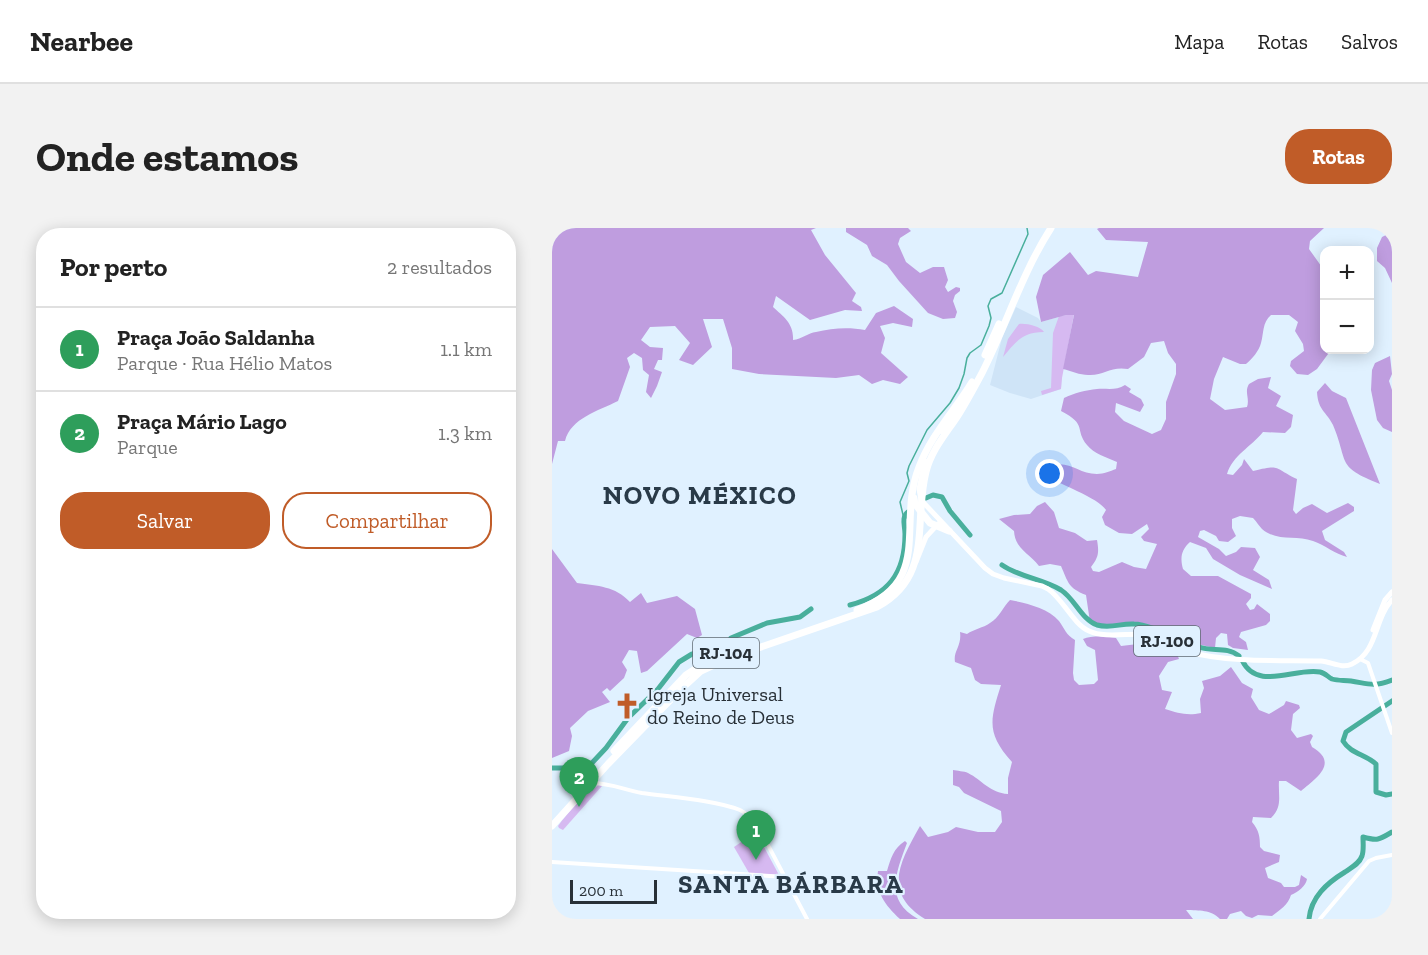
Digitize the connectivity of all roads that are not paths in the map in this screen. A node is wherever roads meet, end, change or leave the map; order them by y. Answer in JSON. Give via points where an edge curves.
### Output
{"nodes":[{"id":1,"x":1048,"y":228,"type":"edge"},
{"id":2,"x":969,"y":396,"type":"junction"},
{"id":3,"x":918,"y":468,"type":"junction"},
{"id":4,"x":921,"y":506,"type":"junction"},
{"id":5,"x":935,"y":526,"type":"junction"},
{"id":6,"x":912,"y":529,"type":"junction"},
{"id":7,"x":949,"y":531,"type":"joint"},
{"id":8,"x":914,"y":566,"type":"junction"},
{"id":9,"x":1392,"y":592,"type":"edge"},
{"id":10,"x":1392,"y":600,"type":"edge"},
{"id":11,"x":1361,"y":658,"type":"junction"},
{"id":12,"x":1392,"y":733,"type":"edge"},
{"id":13,"x":601,"y":772,"type":"junction"},
{"id":14,"x":591,"y":783,"type":"junction"},
{"id":15,"x":608,"y":783,"type":"junction"},
{"id":16,"x":552,"y":820,"type":"edge"},
{"id":17,"x":552,"y":826,"type":"edge"},
{"id":18,"x":1392,"y":855,"type":"edge"},
{"id":19,"x":552,"y":862,"type":"edge"},
{"id":20,"x":786,"y":877,"type":"junction"},
{"id":21,"x":807,"y":919,"type":"edge"},
{"id":22,"x":1320,"y":919,"type":"edge"}],
"edges":[{"from":1,"to":2,"type":"highway","number":"RJ-104"},
{"from":1,"to":3,"type":"highway","number":"RJ-104","via":[[976,375],[933,438]]},
{"from":2,"to":4,"type":"main road","via":[[926,457],[919,489]]},
{"from":2,"to":8,"type":"highway","number":"RJ-104","via":[[933,453],[926,473]]},
{"from":3,"to":4,"type":"highway","via":[[914,500]]},
{"from":3,"to":6,"type":"highway","number":"RJ-104","via":[[911,496]]},
{"from":4,"to":5,"type":"highway"},
{"from":4,"to":6,"type":"highway","via":[[914,511]]},
{"from":5,"to":7,"type":"highway"},
{"from":5,"to":8,"type":"main road"},
{"from":6,"to":16,"type":"highway","number":"RJ-104","via":[[905,568],[888,594],[860,609],[702,664],[667,694]]},
{"from":7,"to":11,"type":"main road","number":"RJ-100","via":[[992,573],[1042,585],[1085,629],[1094,633],[1154,635],[1190,652],[1243,659],[1324,661],[1346,666]]},
{"from":8,"to":13,"type":"highway","number":"RJ-104","via":[[902,586],[877,607],[701,671]]},
{"from":9,"to":11,"type":"main road","via":[[1384,600]]},
{"from":10,"to":11,"type":"main road","via":[[1370,649]]},
{"from":11,"to":12,"type":"street","via":[[1368,663]]},
{"from":13,"to":14,"type":"highway","number":"RJ-104"},
{"from":13,"to":15,"type":"street"},
{"from":14,"to":15,"type":"street"},
{"from":14,"to":17,"type":"highway","number":"RJ-104"},
{"from":15,"to":20,"type":"street","via":[[639,793],[744,812],[760,830]]},
{"from":18,"to":22,"type":"street","via":[[1369,861]]},
{"from":19,"to":20,"type":"street"},
{"from":20,"to":21,"type":"street"}]}
